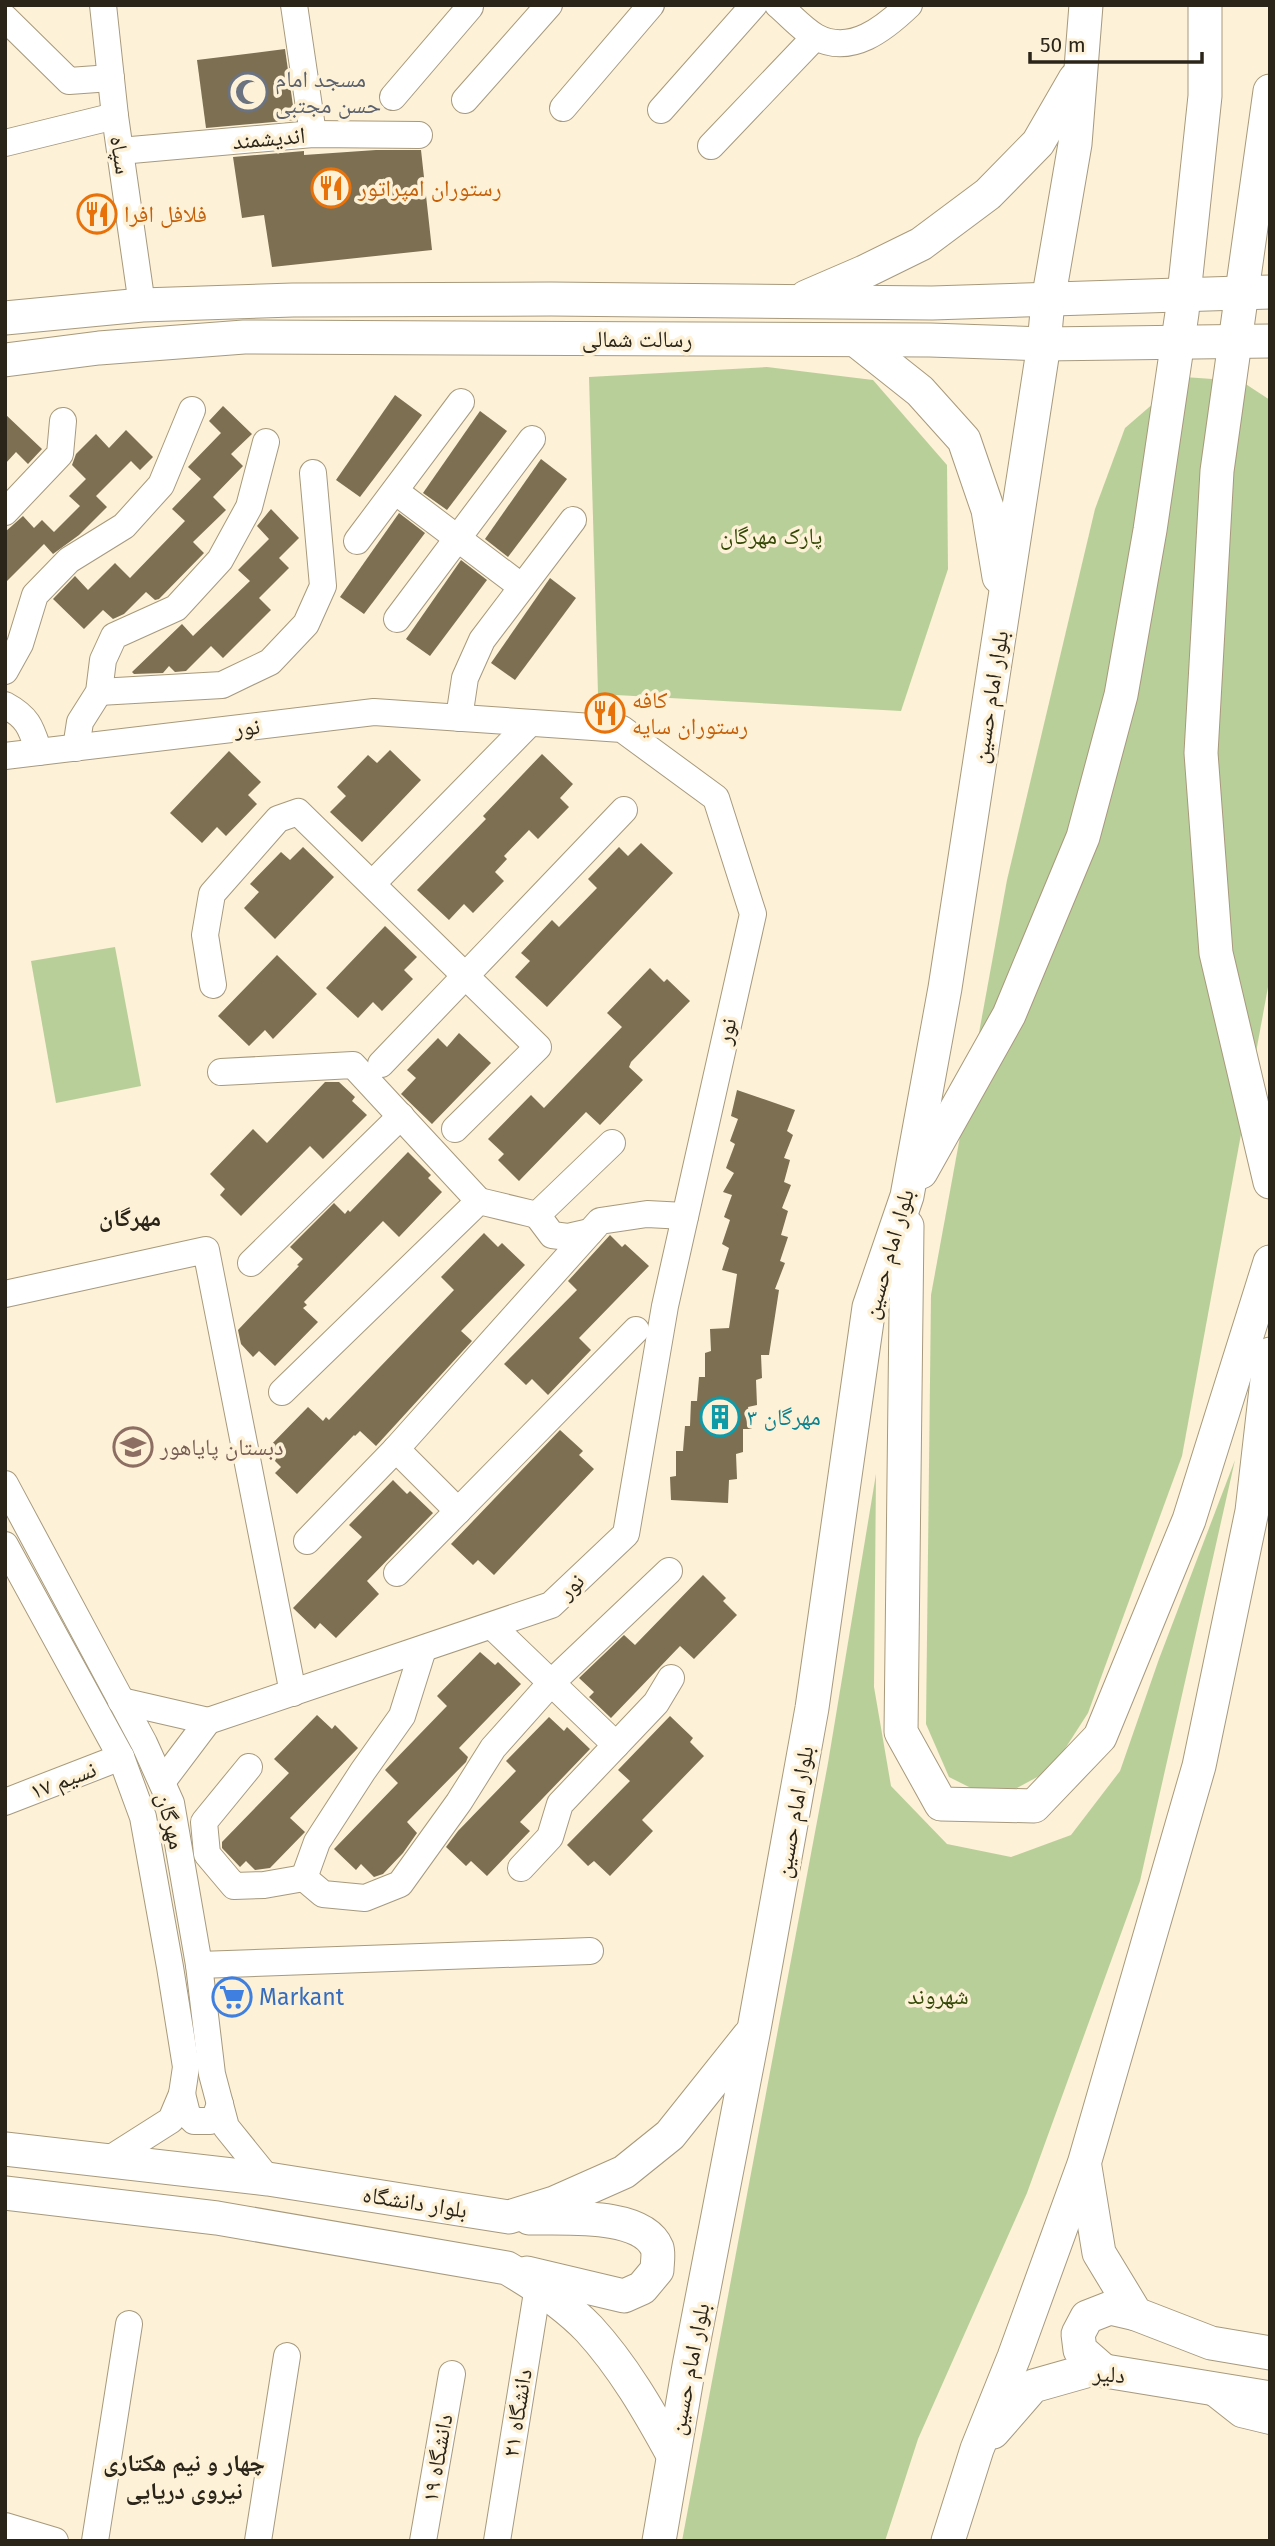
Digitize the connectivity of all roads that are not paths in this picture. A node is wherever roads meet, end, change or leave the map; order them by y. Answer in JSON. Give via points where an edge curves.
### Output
{"nodes":[{"id":1,"x":103,"y":5,"type":"edge"},
{"id":2,"x":294,"y":5,"type":"edge"},
{"id":3,"x":468,"y":5,"type":"edge"},
{"id":4,"x":549,"y":5,"type":"edge"},
{"id":5,"x":651,"y":5,"type":"edge"},
{"id":6,"x":754,"y":5,"type":"edge"},
{"id":7,"x":778,"y":5,"type":"edge"},
{"id":8,"x":909,"y":5,"type":"edge"},
{"id":9,"x":1086,"y":5,"type":"edge"},
{"id":10,"x":1205,"y":5,"type":"edge"},
{"id":11,"x":5,"y":18,"type":"edge"},
{"id":12,"x":815,"y":37,"type":"junction"},
{"id":13,"x":1080,"y":71,"type":"junction"},
{"id":14,"x":111,"y":78,"type":"junction"},
{"id":15,"x":1270,"y":91,"type":"edge"},
{"id":16,"x":393,"y":97,"type":"dead end"},
{"id":17,"x":465,"y":100,"type":"dead end"},
{"id":18,"x":563,"y":108,"type":"dead end"},
{"id":19,"x":661,"y":110,"type":"dead end"},
{"id":20,"x":115,"y":116,"type":"junction"},
{"id":21,"x":313,"y":134,"type":"junction"},
{"id":22,"x":418,"y":135,"type":"dead end"},
{"id":23,"x":5,"y":143,"type":"edge"},
{"id":24,"x":711,"y":146,"type":"dead end"},
{"id":25,"x":121,"y":150,"type":"junction"},
{"id":26,"x":1270,"y":292,"type":"edge"},
{"id":27,"x":1048,"y":301,"type":"junction"},
{"id":28,"x":794,"y":302,"type":"junction"},
{"id":29,"x":932,"y":303,"type":"junction"},
{"id":30,"x":142,"y":305,"type":"junction"},
{"id":31,"x":5,"y":317,"type":"edge"},
{"id":32,"x":930,"y":340,"type":"junction"},
{"id":33,"x":857,"y":341,"type":"junction"},
{"id":34,"x":1270,"y":341,"type":"edge"},
{"id":35,"x":1044,"y":344,"type":"junction"},
{"id":36,"x":5,"y":360,"type":"edge"},
{"id":37,"x":461,"y":402,"type":"dead end"},
{"id":38,"x":192,"y":410,"type":"dead end"},
{"id":39,"x":63,"y":421,"type":"dead end"},
{"id":40,"x":532,"y":439,"type":"dead end"},
{"id":41,"x":266,"y":442,"type":"dead end"},
{"id":42,"x":313,"y":473,"type":"dead end"},
{"id":43,"x":395,"y":491,"type":"junction"},
{"id":44,"x":5,"y":512,"type":"edge"},
{"id":45,"x":573,"y":520,"type":"dead end"},
{"id":46,"x":458,"y":538,"type":"junction"},
{"id":47,"x":357,"y":541,"type":"dead end"},
{"id":48,"x":522,"y":587,"type":"junction"},
{"id":49,"x":1004,"y":604,"type":"junction"},
{"id":50,"x":397,"y":619,"type":"dead end"},
{"id":51,"x":5,"y":671,"type":"edge"},
{"id":52,"x":99,"y":692,"type":"junction"},
{"id":53,"x":5,"y":705,"type":"edge"},
{"id":54,"x":459,"y":718,"type":"junction"},
{"id":55,"x":530,"y":723,"type":"junction"},
{"id":56,"x":76,"y":748,"type":"junction"},
{"id":57,"x":39,"y":752,"type":"junction"},
{"id":58,"x":5,"y":757,"type":"edge"},
{"id":59,"x":624,"y":810,"type":"dead end"},
{"id":60,"x":373,"y":883,"type":"junction"},
{"id":61,"x":466,"y":976,"type":"junction"},
{"id":62,"x":213,"y":985,"type":"dead end"},
{"id":63,"x":381,"y":1064,"type":"dead end"},
{"id":64,"x":221,"y":1072,"type":"dead end"},
{"id":65,"x":401,"y":1116,"type":"junction"},
{"id":66,"x":455,"y":1129,"type":"dead end"},
{"id":67,"x":612,"y":1143,"type":"dead end"},
{"id":68,"x":1270,"y":1182,"type":"edge"},
{"id":69,"x":907,"y":1196,"type":"junction"},
{"id":70,"x":479,"y":1201,"type":"junction"},
{"id":71,"x":537,"y":1215,"type":"junction"},
{"id":72,"x":685,"y":1216,"type":"junction"},
{"id":73,"x":590,"y":1231,"type":"junction"},
{"id":74,"x":1270,"y":1262,"type":"edge"},
{"id":75,"x":251,"y":1263,"type":"dead end"},
{"id":76,"x":5,"y":1294,"type":"edge"},
{"id":77,"x":636,"y":1330,"type":"dead end"},
{"id":78,"x":1270,"y":1354,"type":"edge"},
{"id":79,"x":282,"y":1392,"type":"dead end"},
{"id":80,"x":1264,"y":1443,"type":"edge"},
{"id":81,"x":396,"y":1449,"type":"junction"},
{"id":82,"x":5,"y":1484,"type":"edge"},
{"id":83,"x":458,"y":1511,"type":"junction"},
{"id":84,"x":307,"y":1541,"type":"dead end"},
{"id":85,"x":5,"y":1545,"type":"edge"},
{"id":86,"x":669,"y":1572,"type":"dead end"},
{"id":87,"x":397,"y":1573,"type":"dead end"},
{"id":88,"x":78,"y":1622,"type":"junction"},
{"id":89,"x":492,"y":1626,"type":"junction"},
{"id":90,"x":54,"y":1635,"type":"junction"},
{"id":91,"x":423,"y":1649,"type":"junction"},
{"id":92,"x":671,"y":1678,"type":"dead end"},
{"id":93,"x":551,"y":1683,"type":"junction"},
{"id":94,"x":293,"y":1693,"type":"junction"},
{"id":95,"x":121,"y":1701,"type":"junction"},
{"id":96,"x":208,"y":1721,"type":"junction"},
{"id":97,"x":616,"y":1745,"type":"junction"},
{"id":98,"x":121,"y":1757,"type":"junction"},
{"id":99,"x":249,"y":1767,"type":"dead end"},
{"id":100,"x":162,"y":1782,"type":"junction"},
{"id":101,"x":5,"y":1802,"type":"edge"},
{"id":102,"x":521,"y":1868,"type":"dead end"},
{"id":103,"x":304,"y":1878,"type":"junction"},
{"id":104,"x":590,"y":1951,"type":"dead end"},
{"id":105,"x":198,"y":1965,"type":"junction"},
{"id":106,"x":754,"y":2029,"type":"junction"},
{"id":107,"x":181,"y":2094,"type":"junction"},
{"id":108,"x":220,"y":2104,"type":"junction"},
{"id":109,"x":5,"y":2149,"type":"edge"},
{"id":110,"x":94,"y":2158,"type":"junction"},
{"id":111,"x":1084,"y":2164,"type":"junction"},
{"id":112,"x":268,"y":2179,"type":"junction"},
{"id":113,"x":5,"y":2193,"type":"edge"},
{"id":114,"x":73,"y":2201,"type":"junction"},
{"id":115,"x":509,"y":2217,"type":"junction"},
{"id":116,"x":507,"y":2268,"type":"junction"},
{"id":117,"x":538,"y":2286,"type":"junction"},
{"id":118,"x":1136,"y":2314,"type":"junction"},
{"id":119,"x":129,"y":2324,"type":"dead end"},
{"id":120,"x":1270,"y":2353,"type":"edge"},
{"id":121,"x":286,"y":2356,"type":"dead end"},
{"id":122,"x":1104,"y":2371,"type":"junction"},
{"id":123,"x":452,"y":2374,"type":"dead end"},
{"id":124,"x":1208,"y":2388,"type":"junction"},
{"id":125,"x":1270,"y":2398,"type":"edge"},
{"id":126,"x":1270,"y":2421,"type":"edge"},
{"id":127,"x":977,"y":2449,"type":"junction"},
{"id":128,"x":673,"y":2455,"type":"junction"},
{"id":129,"x":5,"y":2526,"type":"edge"},
{"id":130,"x":55,"y":2541,"type":"edge"},
{"id":131,"x":95,"y":2541,"type":"edge"},
{"id":132,"x":258,"y":2541,"type":"edge"},
{"id":133,"x":423,"y":2541,"type":"edge"},
{"id":134,"x":497,"y":2541,"type":"edge"},
{"id":135,"x":659,"y":2541,"type":"edge"},
{"id":136,"x":948,"y":2541,"type":"edge"}],
"edges":[{"from":1,"to":14,"type":"street","name":"سپاه"},
{"from":2,"to":21,"type":"street"},
{"from":3,"to":16,"type":"street"},
{"from":4,"to":17,"type":"street"},
{"from":5,"to":18,"type":"street"},
{"from":6,"to":19,"type":"street"},
{"from":7,"to":12,"type":"street"},
{"from":8,"to":12,"type":"street","via":[[882,30],[857,41],[832,43]]},
{"from":9,"to":13,"type":"main road","name":"بلوار امام حسین"},
{"from":10,"to":69,"type":"main road","via":[[1205,96],[1182,313],[1121,695],[1083,836],[1009,1015]]},
{"from":11,"to":14,"type":"street","via":[[69,80]]},
{"from":12,"to":24,"type":"street"},
{"from":13,"to":27,"type":"main road","name":"بلوار امام حسین","via":[[1074,144]]},
{"from":13,"to":28,"type":"main road","via":[[1038,143],[988,194],[921,244]]},
{"from":14,"to":20,"type":"street","name":"سپاه"},
{"from":15,"to":68,"type":"main road","via":[[1217,471],[1201,753],[1216,953]]},
{"from":20,"to":23,"type":"street"},
{"from":20,"to":25,"type":"street","name":"سپاه"},
{"from":21,"to":22,"type":"street","name":"اندیشمند"},
{"from":21,"to":25,"type":"street","name":"اندیشمند"},
{"from":25,"to":30,"type":"street","name":"سپاه"},
{"from":26,"to":27,"type":"main road","name":"رسالت شمالی"},
{"from":27,"to":29,"type":"main road","name":"رسالت شمالی"},
{"from":27,"to":35,"type":"main road","name":"بلوار امام حسین"},
{"from":28,"to":29,"type":"main road","name":"رسالت شمالی"},
{"from":28,"to":30,"type":"main road","name":"رسالت شمالی","via":[[510,299]]},
{"from":29,"to":32,"type":"main road","via":[[951,318],[948,328]]},
{"from":30,"to":31,"type":"main road","name":"رسالت شمالی"},
{"from":32,"to":33,"type":"main road","name":"رسالت شمالی"},
{"from":32,"to":35,"type":"main road","name":"رسالت شمالی"},
{"from":33,"to":36,"type":"main road","name":"رسالت شمالی","via":[[244,337]]},
{"from":33,"to":49,"type":"main road","via":[[920,391],[964,440],[988,510]]},
{"from":34,"to":35,"type":"main road","name":"رسالت شمالی"},
{"from":35,"to":49,"type":"main road","name":"بلوار امام حسین"},
{"from":37,"to":43,"type":"street"},
{"from":38,"to":51,"type":"street","via":[[161,485],[124,526],[69,561],[35,595],[20,644]]},
{"from":39,"to":44,"type":"street","via":[[60,454]]},
{"from":40,"to":46,"type":"street"},
{"from":41,"to":52,"type":"street","via":[[250,507],[220,559],[176,608],[114,636],[103,660]]},
{"from":42,"to":52,"type":"street","via":[[323,586],[306,624],[270,662],[222,685]]},
{"from":43,"to":46,"type":"street"},
{"from":43,"to":47,"type":"street"},
{"from":45,"to":48,"type":"street"},
{"from":46,"to":48,"type":"street"},
{"from":46,"to":50,"type":"street"},
{"from":48,"to":54,"type":"street","via":[[482,640],[465,678]]},
{"from":49,"to":69,"type":"main road","name":"بلوار امام حسین","via":[[945,988]]},
{"from":52,"to":56,"type":"street","via":[[80,722]]},
{"from":53,"to":57,"type":"street","via":[[30,724]]},
{"from":54,"to":55,"type":"street","name":"نور"},
{"from":54,"to":56,"type":"street","name":"نور","via":[[374,712]]},
{"from":55,"to":60,"type":"street"},
{"from":55,"to":72,"type":"street","name":"نور","via":[[622,729],[716,798],[753,914]]},
{"from":56,"to":57,"type":"street","name":"نور"},
{"from":57,"to":58,"type":"street","name":"نور"},
{"from":59,"to":61,"type":"street"},
{"from":60,"to":61,"type":"street"},
{"from":60,"to":62,"type":"street","via":[[298,812],[278,819],[212,894],[205,935]]},
{"from":61,"to":63,"type":"street"},
{"from":61,"to":66,"type":"street","via":[[538,1047]]},
{"from":64,"to":65,"type":"street","via":[[353,1065]]},
{"from":65,"to":70,"type":"street"},
{"from":65,"to":75,"type":"street"},
{"from":67,"to":71,"type":"street"},
{"from":69,"to":74,"type":"main road","via":[[901,1732],[941,1804],[1034,1806],[1100,1737],[1189,1520]]},
{"from":69,"to":106,"type":"main road","name":"بلوار امام حسین","via":[[869,1307],[813,1708]]},
{"from":70,"to":71,"type":"street"},
{"from":70,"to":79,"type":"street"},
{"from":71,"to":73,"type":"street","via":[[552,1235],[568,1237]]},
{"from":72,"to":73,"type":"street","via":[[647,1213],[600,1221]]},
{"from":72,"to":89,"type":"street","name":"نور","via":[[626,1534],[551,1605]]},
{"from":73,"to":81,"type":"street"},
{"from":76,"to":94,"type":"street","via":[[206,1250]]},
{"from":77,"to":83,"type":"street"},
{"from":78,"to":80,"type":"main road"},
{"from":80,"to":111,"type":"main road","via":[[1199,1766]]},
{"from":81,"to":83,"type":"street"},
{"from":81,"to":84,"type":"street"},
{"from":82,"to":88,"type":"street","name":"مهرگان"},
{"from":83,"to":87,"type":"street"},
{"from":85,"to":90,"type":"street","name":"مهرگان"},
{"from":86,"to":93,"type":"street"},
{"from":88,"to":90,"type":"street"},
{"from":88,"to":95,"type":"street","name":"مهرگان"},
{"from":89,"to":91,"type":"street","name":"نور"},
{"from":89,"to":93,"type":"street"},
{"from":90,"to":98,"type":"street","name":"مهرگان"},
{"from":91,"to":94,"type":"street","name":"نور"},
{"from":91,"to":103,"type":"street","via":[[402,1716],[317,1842]]},
{"from":92,"to":97,"type":"street","via":[[656,1703]]},
{"from":93,"to":97,"type":"street"},
{"from":93,"to":103,"type":"street","via":[[493,1748],[400,1884],[365,1898],[323,1894]]},
{"from":94,"to":96,"type":"street","name":"نور"},
{"from":95,"to":96,"type":"street"},
{"from":95,"to":100,"type":"street","name":"مهرگان"},
{"from":96,"to":100,"type":"street"},
{"from":97,"to":102,"type":"street","via":[[560,1804],[550,1837]]},
{"from":98,"to":101,"type":"street","name":"نسیم ۱۷"},
{"from":98,"to":107,"type":"street","name":"مهرگان","via":[[143,1817],[186,2067]]},
{"from":99,"to":103,"type":"street","via":[[204,1822],[207,1854],[234,1886]]},
{"from":100,"to":105,"type":"street","name":"مهرگان","via":[[171,1803]]},
{"from":104,"to":105,"type":"street"},
{"from":105,"to":108,"type":"street","name":"مهرگان"},
{"from":106,"to":115,"type":"main road","name":"بلوار دانشگاه","via":[[670,2135],[624,2172]]},
{"from":106,"to":128,"type":"main road","name":"بلوار امام حسین"},
{"from":107,"to":108,"type":"street","via":[[194,2121],[209,2121]]},
{"from":107,"to":110,"type":"street","name":"مهرگان","via":[[171,2120]]},
{"from":108,"to":112,"type":"street","name":"مهرگان","via":[[226,2127]]},
{"from":109,"to":110,"type":"main road","name":"بلوار دانشگاه"},
{"from":110,"to":112,"type":"main road","name":"بلوار دانشگاه"},
{"from":110,"to":114,"type":"main road"},
{"from":111,"to":118,"type":"main road","via":[[1099,2253]]},
{"from":111,"to":127,"type":"main road"},
{"from":112,"to":115,"type":"main road","name":"بلوار دانشگاه"},
{"from":113,"to":114,"type":"main road"},
{"from":114,"to":116,"type":"main road","via":[[217,2218]]},
{"from":115,"to":116,"type":"main road","via":[[617,2222],[641,2229],[657,2249],[657,2270],[642,2288],[624,2296]]},
{"from":116,"to":117,"type":"main road"},
{"from":117,"to":128,"type":"main road","via":[[588,2328],[627,2377]]},
{"from":117,"to":134,"type":"street","name":"دانشگاه ۲۱"},
{"from":118,"to":120,"type":"main road","via":[[1211,2343]]},
{"from":118,"to":122,"type":"main road","via":[[1110,2308],[1087,2316],[1078,2334],[1080,2350]]},
{"from":119,"to":131,"type":"street"},
{"from":121,"to":132,"type":"street"},
{"from":122,"to":124,"type":"main road","name":"دلیر"},
{"from":122,"to":127,"type":"main road","name":"دلیر","via":[[1093,2369],[1033,2386]]},
{"from":123,"to":133,"type":"street","name":"دانشگاه ۱۹"},
{"from":124,"to":125,"type":"main road","name":"دلیر"},
{"from":124,"to":126,"type":"street","via":[[1241,2414]]},
{"from":127,"to":136,"type":"main road"},
{"from":128,"to":135,"type":"main road","name":"بلوار امام حسین"},
{"from":129,"to":130,"type":"street"}]}
